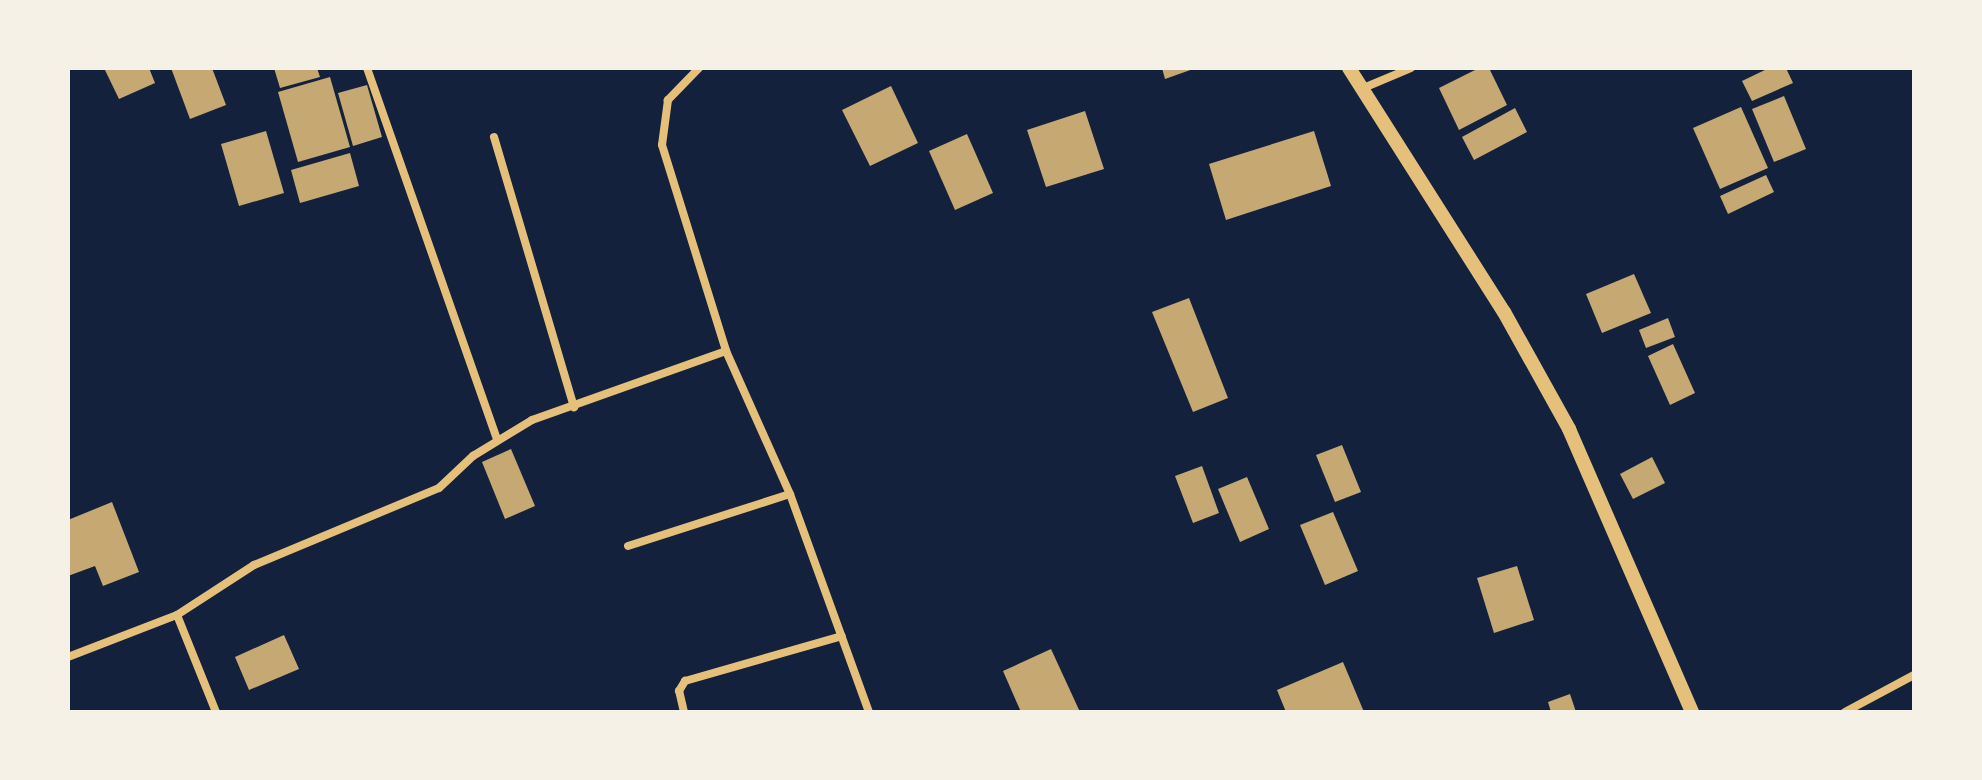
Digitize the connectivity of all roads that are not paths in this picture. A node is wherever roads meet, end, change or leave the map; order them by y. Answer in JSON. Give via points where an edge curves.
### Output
{"nodes":[{"id":1,"x":367,"y":68,"type":"edge"},
{"id":2,"x":699,"y":68,"type":"edge"},
{"id":3,"x":1349,"y":68,"type":"edge"},
{"id":4,"x":1411,"y":68,"type":"edge"},
{"id":5,"x":1361,"y":89,"type":"junction"},
{"id":6,"x":494,"y":137,"type":"dead end"},
{"id":7,"x":726,"y":351,"type":"junction"},
{"id":8,"x":574,"y":407,"type":"junction"},
{"id":9,"x":497,"y":439,"type":"junction"},
{"id":10,"x":790,"y":494,"type":"junction"},
{"id":11,"x":628,"y":546,"type":"dead end"},
{"id":12,"x":177,"y":615,"type":"junction"},
{"id":13,"x":842,"y":636,"type":"junction"},
{"id":14,"x":68,"y":657,"type":"edge"},
{"id":15,"x":1914,"y":675,"type":"edge"},
{"id":16,"x":216,"y":712,"type":"edge"},
{"id":17,"x":684,"y":712,"type":"edge"},
{"id":18,"x":869,"y":712,"type":"edge"},
{"id":19,"x":1692,"y":712,"type":"edge"},
{"id":20,"x":1845,"y":712,"type":"edge"}],
"edges":[{"from":1,"to":9,"type":"street"},
{"from":2,"to":7,"type":"street","via":[[668,100],[662,145]]},
{"from":3,"to":5,"type":"street"},
{"from":4,"to":5,"type":"street"},
{"from":5,"to":19,"type":"street","via":[[1504,312],[1569,429]]},
{"from":6,"to":8,"type":"street"},
{"from":7,"to":8,"type":"street"},
{"from":7,"to":10,"type":"street"},
{"from":8,"to":9,"type":"street","via":[[532,420]]},
{"from":9,"to":12,"type":"street","via":[[439,488],[254,565]]},
{"from":10,"to":11,"type":"street"},
{"from":10,"to":13,"type":"street"},
{"from":12,"to":14,"type":"street"},
{"from":12,"to":16,"type":"street"},
{"from":13,"to":17,"type":"street","via":[[685,681],[679,691]]},
{"from":13,"to":18,"type":"street"},
{"from":15,"to":20,"type":"street"}]}
